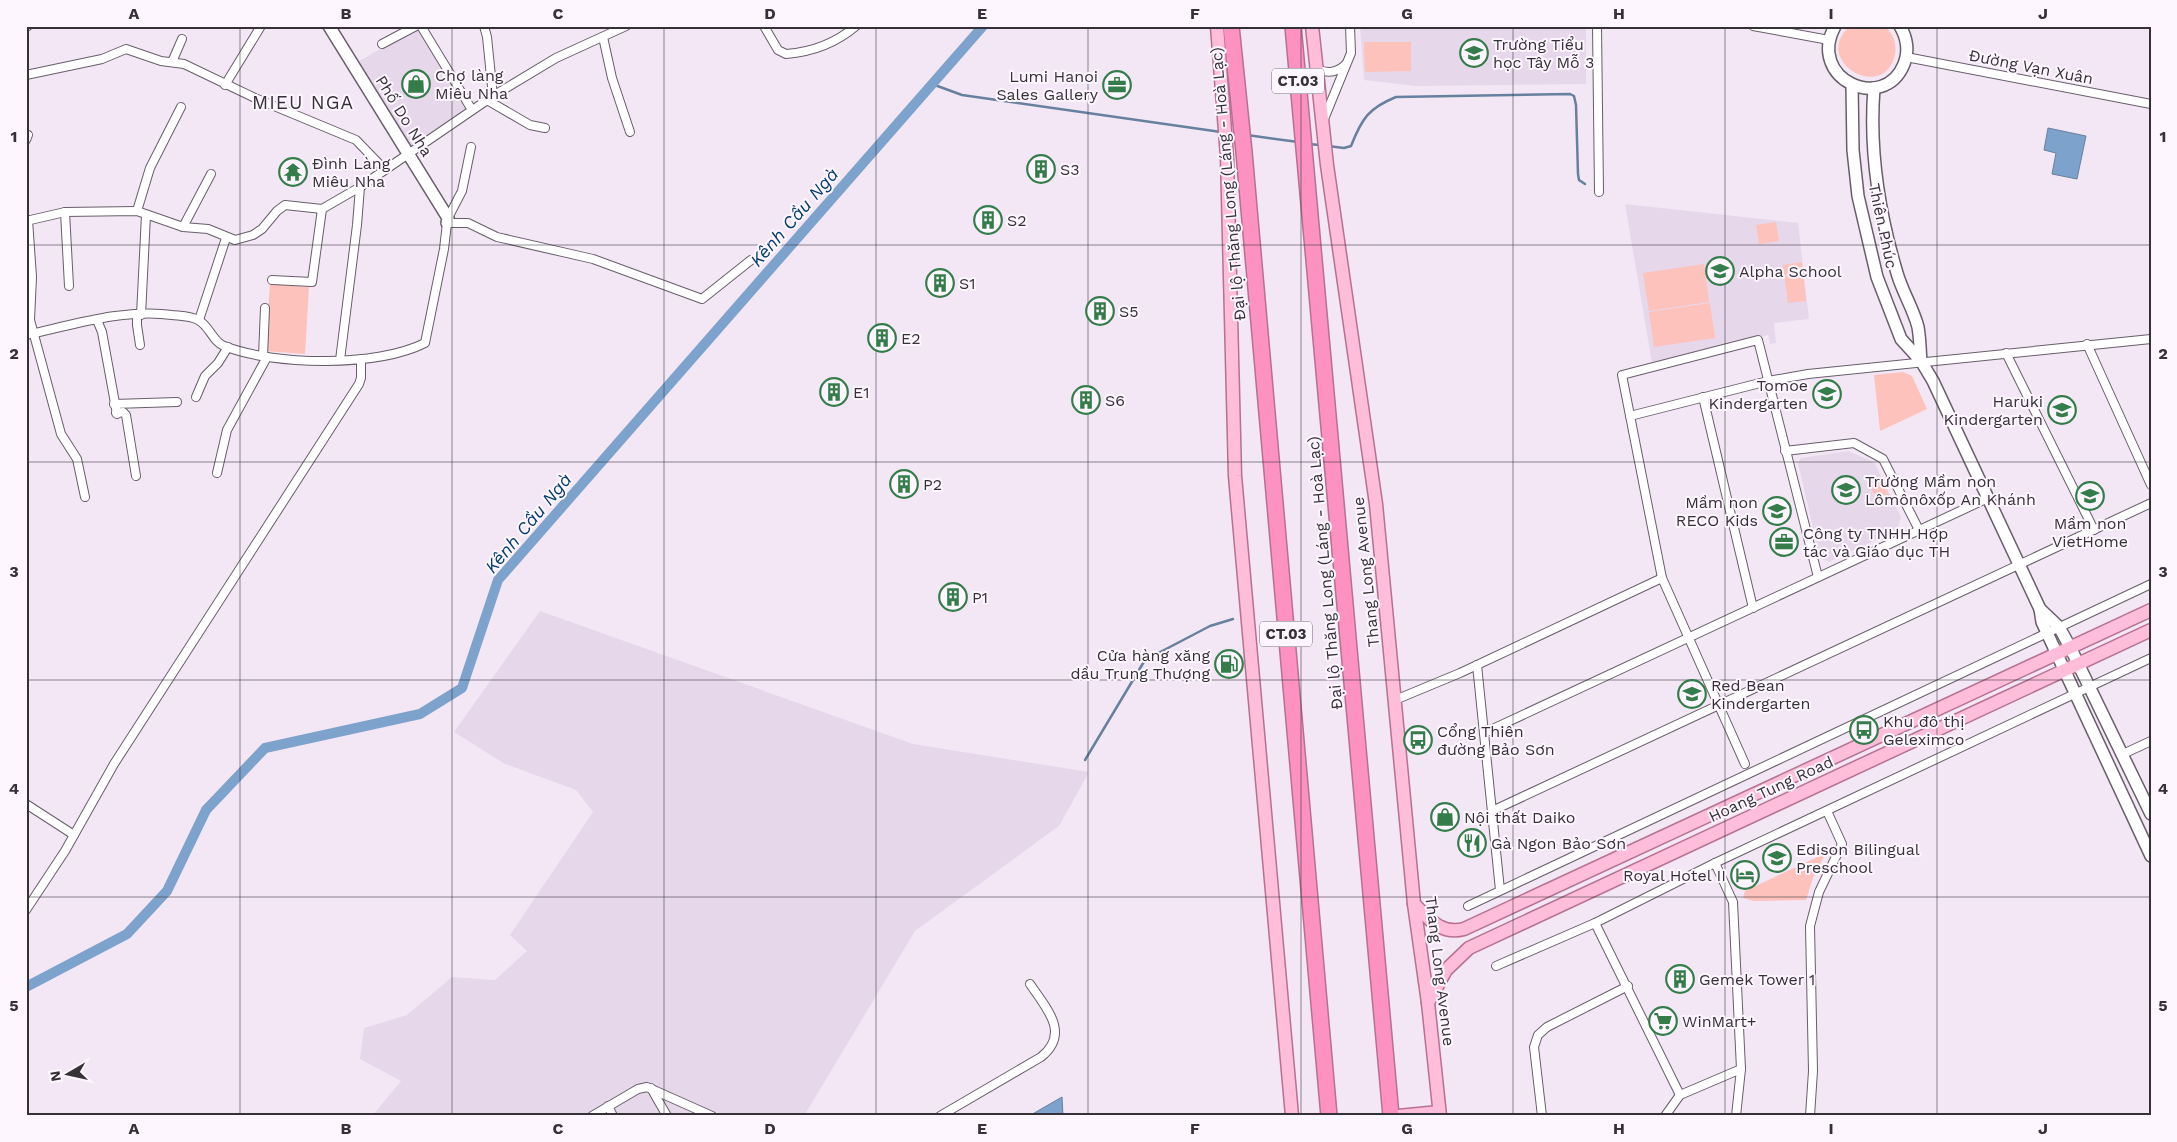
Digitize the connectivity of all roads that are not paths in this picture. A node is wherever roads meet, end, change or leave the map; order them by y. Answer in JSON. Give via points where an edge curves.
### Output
{"nodes":[{"id":1,"x":261,"y":26,"type":"edge"},
{"id":2,"x":329,"y":26,"type":"edge"},
{"id":3,"x":416,"y":26,"type":"edge"},
{"id":4,"x":421,"y":26,"type":"edge"},
{"id":5,"x":484,"y":26,"type":"edge"},
{"id":6,"x":626,"y":26,"type":"edge"},
{"id":7,"x":764,"y":26,"type":"edge"},
{"id":8,"x":856,"y":26,"type":"edge"},
{"id":9,"x":1216,"y":26,"type":"edge"},
{"id":10,"x":1231,"y":26,"type":"edge"},
{"id":11,"x":1293,"y":26,"type":"edge"},
{"id":12,"x":1312,"y":26,"type":"edge"},
{"id":13,"x":1350,"y":26,"type":"edge"},
{"id":14,"x":1597,"y":26,"type":"edge"},
{"id":15,"x":1753,"y":26,"type":"edge"},
{"id":16,"x":1835,"y":26,"type":"edge"},
{"id":17,"x":1900,"y":26,"type":"edge"},
{"id":18,"x":603,"y":37,"type":"junction"},
{"id":19,"x":182,"y":39,"type":"dead end"},
{"id":20,"x":1829,"y":40,"type":"junction"},
{"id":21,"x":382,"y":44,"type":"dead end"},
{"id":22,"x":1906,"y":57,"type":"junction"},
{"id":23,"x":172,"y":62,"type":"junction"},
{"id":24,"x":1348,"y":62,"type":"junction"},
{"id":25,"x":1316,"y":69,"type":"junction"},
{"id":26,"x":26,"y":75,"type":"edge"},
{"id":27,"x":226,"y":85,"type":"junction"},
{"id":28,"x":1852,"y":85,"type":"junction"},
{"id":29,"x":1874,"y":88,"type":"junction"},
{"id":30,"x":490,"y":98,"type":"junction"},
{"id":31,"x":2151,"y":104,"type":"edge"},
{"id":32,"x":181,"y":107,"type":"dead end"},
{"id":33,"x":472,"y":110,"type":"junction"},
{"id":34,"x":1322,"y":126,"type":"junction"},
{"id":35,"x":545,"y":128,"type":"dead end"},
{"id":36,"x":630,"y":132,"type":"dead end"},
{"id":37,"x":471,"y":147,"type":"dead end"},
{"id":38,"x":408,"y":154,"type":"junction"},
{"id":39,"x":384,"y":169,"type":"junction"},
{"id":40,"x":211,"y":174,"type":"dead end"},
{"id":41,"x":360,"y":187,"type":"junction"},
{"id":42,"x":1598,"y":192,"type":"dead end"},
{"id":43,"x":322,"y":210,"type":"junction"},
{"id":44,"x":136,"y":211,"type":"junction"},
{"id":45,"x":65,"y":212,"type":"junction"},
{"id":46,"x":146,"y":215,"type":"junction"},
{"id":47,"x":27,"y":221,"type":"edge"},
{"id":48,"x":448,"y":221,"type":"junction"},
{"id":49,"x":183,"y":227,"type":"junction"},
{"id":50,"x":226,"y":238,"type":"junction"},
{"id":51,"x":751,"y":260,"type":"dead end"},
{"id":52,"x":272,"y":280,"type":"dead end"},
{"id":53,"x":69,"y":286,"type":"dead end"},
{"id":54,"x":265,"y":308,"type":"dead end"},
{"id":55,"x":139,"y":315,"type":"junction"},
{"id":56,"x":97,"y":320,"type":"junction"},
{"id":57,"x":199,"y":320,"type":"junction"},
{"id":58,"x":30,"y":334,"type":"edge"},
{"id":59,"x":2151,"y":339,"type":"edge"},
{"id":60,"x":2087,"y":344,"type":"junction"},
{"id":61,"x":140,"y":345,"type":"dead end"},
{"id":62,"x":228,"y":348,"type":"junction"},
{"id":63,"x":2006,"y":353,"type":"junction"},
{"id":64,"x":265,"y":357,"type":"junction"},
{"id":65,"x":361,"y":359,"type":"junction"},
{"id":66,"x":340,"y":360,"type":"junction"},
{"id":67,"x":1921,"y":361,"type":"junction"},
{"id":68,"x":1768,"y":381,"type":"junction"},
{"id":69,"x":196,"y":397,"type":"dead end"},
{"id":70,"x":1703,"y":397,"type":"junction"},
{"id":71,"x":177,"y":402,"type":"dead end"},
{"id":72,"x":114,"y":404,"type":"junction"},
{"id":73,"x":1630,"y":416,"type":"junction"},
{"id":74,"x":1785,"y":451,"type":"junction"},
{"id":75,"x":217,"y":473,"type":"dead end"},
{"id":76,"x":136,"y":476,"type":"dead end"},
{"id":77,"x":2151,"y":485,"type":"edge"},
{"id":78,"x":85,"y":498,"type":"dead end"},
{"id":79,"x":1988,"y":498,"type":"junction"},
{"id":80,"x":2151,"y":502,"type":"edge"},
{"id":81,"x":1919,"y":530,"type":"junction"},
{"id":82,"x":2094,"y":530,"type":"junction"},
{"id":83,"x":2019,"y":565,"type":"junction"},
{"id":84,"x":1662,"y":578,"type":"junction"},
{"id":85,"x":1818,"y":578,"type":"junction"},
{"id":86,"x":2151,"y":584,"type":"edge"},
{"id":87,"x":1753,"y":608,"type":"junction"},
{"id":88,"x":2040,"y":609,"type":"junction"},
{"id":89,"x":2151,"y":610,"type":"edge"},
{"id":90,"x":2059,"y":627,"type":"junction"},
{"id":91,"x":2151,"y":630,"type":"edge"},
{"id":92,"x":2047,"y":632,"type":"junction"},
{"id":93,"x":1689,"y":638,"type":"junction"},
{"id":94,"x":2070,"y":648,"type":"junction"},
{"id":95,"x":2058,"y":653,"type":"junction"},
{"id":96,"x":2151,"y":658,"type":"edge"},
{"id":97,"x":2078,"y":663,"type":"junction"},
{"id":98,"x":1477,"y":665,"type":"junction"},
{"id":99,"x":2066,"y":669,"type":"junction"},
{"id":100,"x":2090,"y":687,"type":"junction"},
{"id":101,"x":2076,"y":693,"type":"junction"},
{"id":102,"x":1395,"y":700,"type":"junction"},
{"id":103,"x":1719,"y":706,"type":"junction"},
{"id":104,"x":1484,"y":733,"type":"junction"},
{"id":105,"x":2151,"y":741,"type":"edge"},
{"id":106,"x":2123,"y":754,"type":"junction"},
{"id":107,"x":1745,"y":764,"type":"dead end"},
{"id":108,"x":2140,"y":792,"type":"junction"},
{"id":109,"x":2125,"y":798,"type":"junction"},
{"id":110,"x":26,"y":804,"type":"edge"},
{"id":111,"x":1492,"y":811,"type":"junction"},
{"id":112,"x":1827,"y":811,"type":"junction"},
{"id":113,"x":2151,"y":814,"type":"edge"},
{"id":114,"x":74,"y":835,"type":"junction"},
{"id":115,"x":2151,"y":856,"type":"edge"},
{"id":116,"x":1716,"y":863,"type":"junction"},
{"id":117,"x":1500,"y":890,"type":"junction"},
{"id":118,"x":1414,"y":904,"type":"junction"},
{"id":119,"x":1468,"y":906,"type":"dead end"},
{"id":120,"x":26,"y":910,"type":"edge"},
{"id":121,"x":1595,"y":924,"type":"junction"},
{"id":122,"x":1496,"y":966,"type":"dead end"},
{"id":123,"x":1030,"y":984,"type":"dead end"},
{"id":124,"x":1628,"y":986,"type":"junction"},
{"id":125,"x":1428,"y":1004,"type":"junction"},
{"id":126,"x":1741,"y":1069,"type":"junction"},
{"id":127,"x":651,"y":1088,"type":"junction"},
{"id":128,"x":1680,"y":1094,"type":"junction"},
{"id":129,"x":608,"y":1106,"type":"junction"},
{"id":130,"x":1439,"y":1114,"type":"edge"},
{"id":131,"x":592,"y":1116,"type":"edge"},
{"id":132,"x":613,"y":1116,"type":"edge"},
{"id":133,"x":667,"y":1116,"type":"edge"},
{"id":134,"x":712,"y":1116,"type":"edge"},
{"id":135,"x":940,"y":1116,"type":"edge"},
{"id":136,"x":1292,"y":1116,"type":"edge"},
{"id":137,"x":1329,"y":1116,"type":"edge"},
{"id":138,"x":1391,"y":1116,"type":"edge"},
{"id":139,"x":1398,"y":1116,"type":"edge"},
{"id":140,"x":1542,"y":1116,"type":"edge"},
{"id":141,"x":1665,"y":1116,"type":"edge"},
{"id":142,"x":1736,"y":1116,"type":"edge"},
{"id":143,"x":1810,"y":1116,"type":"edge"}],
"edges":[{"from":1,"to":27,"type":"street"},
{"from":2,"to":38,"type":"street","name":"Phố Do Nha"},
{"from":3,"to":21,"type":"street"},
{"from":4,"to":33,"type":"street"},
{"from":5,"to":30,"type":"street"},
{"from":6,"to":18,"type":"street"},
{"from":7,"to":8,"type":"street","via":[[778,50],[786,54],[820,47]]},
{"from":9,"to":136,"type":"main road","via":[[1227,157],[1236,482]]},
{"from":10,"to":137,"type":"highway","name":"Đại lộ Thăng Long (Láng - Hoà Lạc)","number":"CT.03"},
{"from":11,"to":138,"type":"highway","name":"Đại lộ Thăng Long (Láng - Hoà Lạc)","number":"CT.03"},
{"from":12,"to":25,"type":"main road","name":"Thang Long Avenue"},
{"from":13,"to":24,"type":"street"},
{"from":14,"to":42,"type":"street"},
{"from":15,"to":20,"type":"street"},
{"from":16,"to":20,"type":"street"},
{"from":17,"to":22,"type":"street","via":[[1907,42]]},
{"from":18,"to":30,"type":"street","via":[[556,58]]},
{"from":18,"to":36,"type":"street","via":[[612,78]]},
{"from":19,"to":23,"type":"street"},
{"from":20,"to":28,"type":"street","via":[[1834,70]]},
{"from":22,"to":29,"type":"street","via":[[1895,77]]},
{"from":22,"to":31,"type":"street","name":"Đường Vạn Xuân"},
{"from":23,"to":26,"type":"street","via":[[126,50],[102,59]]},
{"from":23,"to":27,"type":"street","via":[[201,71]]},
{"from":24,"to":25,"type":"street","via":[[1332,73]]},
{"from":24,"to":34,"type":"street"},
{"from":25,"to":34,"type":"main road","name":"Thang Long Avenue"},
{"from":27,"to":39,"type":"street","via":[[356,140]]},
{"from":28,"to":29,"type":"street"},
{"from":28,"to":67,"type":"street","name":"Thiên Phúc","via":[[1853,150],[1863,226],[1877,277],[1901,339]]},
{"from":29,"to":67,"type":"street","name":"Thiên Phúc","via":[[1874,145],[1883,219],[1897,275],[1918,326]]},
{"from":30,"to":33,"type":"street"},
{"from":30,"to":35,"type":"street","via":[[530,124]]},
{"from":32,"to":44,"type":"street","via":[[150,168]]},
{"from":33,"to":38,"type":"street"},
{"from":34,"to":102,"type":"main road","name":"Thang Long Avenue","via":[[1376,504]]},
{"from":37,"to":48,"type":"street","via":[[462,190]]},
{"from":38,"to":39,"type":"street"},
{"from":38,"to":48,"type":"street","name":"Phố Do Nha"},
{"from":39,"to":41,"type":"street"},
{"from":40,"to":49,"type":"street"},
{"from":41,"to":43,"type":"street"},
{"from":41,"to":66,"type":"street"},
{"from":43,"to":50,"type":"street","via":[[286,206],[253,235],[235,240]]},
{"from":43,"to":52,"type":"street","via":[[312,282]]},
{"from":44,"to":45,"type":"street"},
{"from":44,"to":46,"type":"street"},
{"from":45,"to":47,"type":"street"},
{"from":45,"to":53,"type":"street"},
{"from":46,"to":49,"type":"street"},
{"from":46,"to":55,"type":"street"},
{"from":47,"to":58,"type":"street","via":[[32,277]]},
{"from":48,"to":51,"type":"street","via":[[468,224],[497,237],[593,258],[702,299]]},
{"from":48,"to":65,"type":"street","via":[[425,343],[409,351]]},
{"from":49,"to":50,"type":"street","via":[[208,229]]},
{"from":50,"to":57,"type":"street"},
{"from":54,"to":64,"type":"street"},
{"from":55,"to":56,"type":"street","via":[[126,314]]},
{"from":55,"to":57,"type":"street","via":[[170,315]]},
{"from":55,"to":61,"type":"street","via":[[136,325]]},
{"from":56,"to":58,"type":"street"},
{"from":56,"to":72,"type":"street","via":[[102,332]]},
{"from":57,"to":62,"type":"street","via":[[222,346]]},
{"from":58,"to":78,"type":"street","via":[[61,434],[77,459]]},
{"from":59,"to":60,"type":"street"},
{"from":60,"to":63,"type":"street"},
{"from":60,"to":77,"type":"street"},
{"from":62,"to":64,"type":"street"},
{"from":62,"to":69,"type":"street","via":[[205,376]]},
{"from":63,"to":67,"type":"street"},
{"from":63,"to":82,"type":"street"},
{"from":64,"to":66,"type":"street"},
{"from":64,"to":75,"type":"street","via":[[228,430]]},
{"from":65,"to":66,"type":"street"},
{"from":65,"to":114,"type":"street","via":[[359,384],[114,764]]},
{"from":67,"to":68,"type":"street"},
{"from":67,"to":79,"type":"street","name":"Thiên Phúc"},
{"from":68,"to":70,"type":"street"},
{"from":68,"to":73,"type":"street","via":[[1758,340],[1622,375]]},
{"from":68,"to":74,"type":"street"},
{"from":70,"to":73,"type":"street"},
{"from":70,"to":87,"type":"street"},
{"from":71,"to":72,"type":"street"},
{"from":72,"to":76,"type":"street","via":[[116,414],[123,412],[126,415]]},
{"from":73,"to":84,"type":"street"},
{"from":74,"to":81,"type":"street","via":[[1854,443],[1883,459]]},
{"from":74,"to":85,"type":"street"},
{"from":79,"to":81,"type":"street"},
{"from":79,"to":83,"type":"street","name":"Thiên Phúc"},
{"from":80,"to":82,"type":"street"},
{"from":81,"to":85,"type":"street"},
{"from":82,"to":83,"type":"street"},
{"from":83,"to":88,"type":"street","name":"Thiên Phúc"},
{"from":83,"to":103,"type":"street"},
{"from":84,"to":93,"type":"street"},
{"from":84,"to":98,"type":"street"},
{"from":85,"to":87,"type":"street"},
{"from":86,"to":90,"type":"street"},
{"from":87,"to":93,"type":"street"},
{"from":88,"to":90,"type":"street","name":"Thiên Phúc"},
{"from":88,"to":92,"type":"street","name":"Thiên Phúc"},
{"from":89,"to":94,"type":"main road","name":"Hoang Tung Road"},
{"from":90,"to":92,"type":"street"},
{"from":90,"to":94,"type":"street","name":"Thiên Phúc"},
{"from":91,"to":97,"type":"main road","name":"Hoang Tung Road"},
{"from":92,"to":95,"type":"street","name":"Thiên Phúc"},
{"from":92,"to":117,"type":"street"},
{"from":93,"to":103,"type":"street"},
{"from":93,"to":104,"type":"street"},
{"from":94,"to":95,"type":"main road","name":"Hoang Tung Road"},
{"from":94,"to":97,"type":"street","name":"Thiên Phúc"},
{"from":95,"to":99,"type":"street","name":"Thiên Phúc"},
{"from":95,"to":118,"type":"main road","name":"Hoang Tung Road","via":[[1464,929],[1442,929]]},
{"from":96,"to":100,"type":"street"},
{"from":97,"to":99,"type":"main road","name":"Hoang Tung Road"},
{"from":97,"to":100,"type":"street","name":"Thiên Phúc"},
{"from":98,"to":102,"type":"street"},
{"from":98,"to":104,"type":"street"},
{"from":99,"to":101,"type":"street","name":"Thiên Phúc"},
{"from":99,"to":125,"type":"main road","name":"Hoang Tung Road","via":[[1469,948],[1446,970]]},
{"from":100,"to":101,"type":"street"},
{"from":100,"to":106,"type":"street","name":"Thiên Phúc"},
{"from":101,"to":109,"type":"street","name":"Thiên Phúc"},
{"from":101,"to":112,"type":"street"},
{"from":102,"to":118,"type":"main road","name":"Thang Long Avenue"},
{"from":103,"to":107,"type":"street"},
{"from":103,"to":111,"type":"street"},
{"from":104,"to":111,"type":"street"},
{"from":105,"to":106,"type":"street"},
{"from":106,"to":108,"type":"street","name":"Thiên Phúc"},
{"from":108,"to":109,"type":"street"},
{"from":108,"to":113,"type":"street","name":"Thiên Phúc"},
{"from":109,"to":115,"type":"street","name":"Thiên Phúc"},
{"from":110,"to":114,"type":"street"},
{"from":111,"to":117,"type":"street"},
{"from":112,"to":116,"type":"street"},
{"from":112,"to":143,"type":"street","via":[[1842,844],[1820,892],[1810,926],[1813,1071]]},
{"from":114,"to":120,"type":"street"},
{"from":116,"to":121,"type":"street"},
{"from":116,"to":126,"type":"street","via":[[1733,902]]},
{"from":117,"to":119,"type":"street"},
{"from":118,"to":125,"type":"main road","name":"Thang Long Avenue"},
{"from":121,"to":122,"type":"street"},
{"from":121,"to":124,"type":"street"},
{"from":123,"to":135,"type":"street","via":[[1052,1017],[1055,1036],[1050,1049],[1042,1057]]},
{"from":124,"to":128,"type":"street"},
{"from":124,"to":140,"type":"street","via":[[1547,1027],[1538,1035],[1534,1047]]},
{"from":125,"to":130,"type":"main road","name":"Thang Long Avenue"},
{"from":126,"to":128,"type":"street"},
{"from":126,"to":142,"type":"street"},
{"from":127,"to":129,"type":"street","via":[[638,1089]]},
{"from":127,"to":133,"type":"street"},
{"from":127,"to":134,"type":"street"},
{"from":128,"to":141,"type":"street"},
{"from":129,"to":131,"type":"street"},
{"from":129,"to":132,"type":"street"},
{"from":130,"to":139,"type":"main road"}]}
